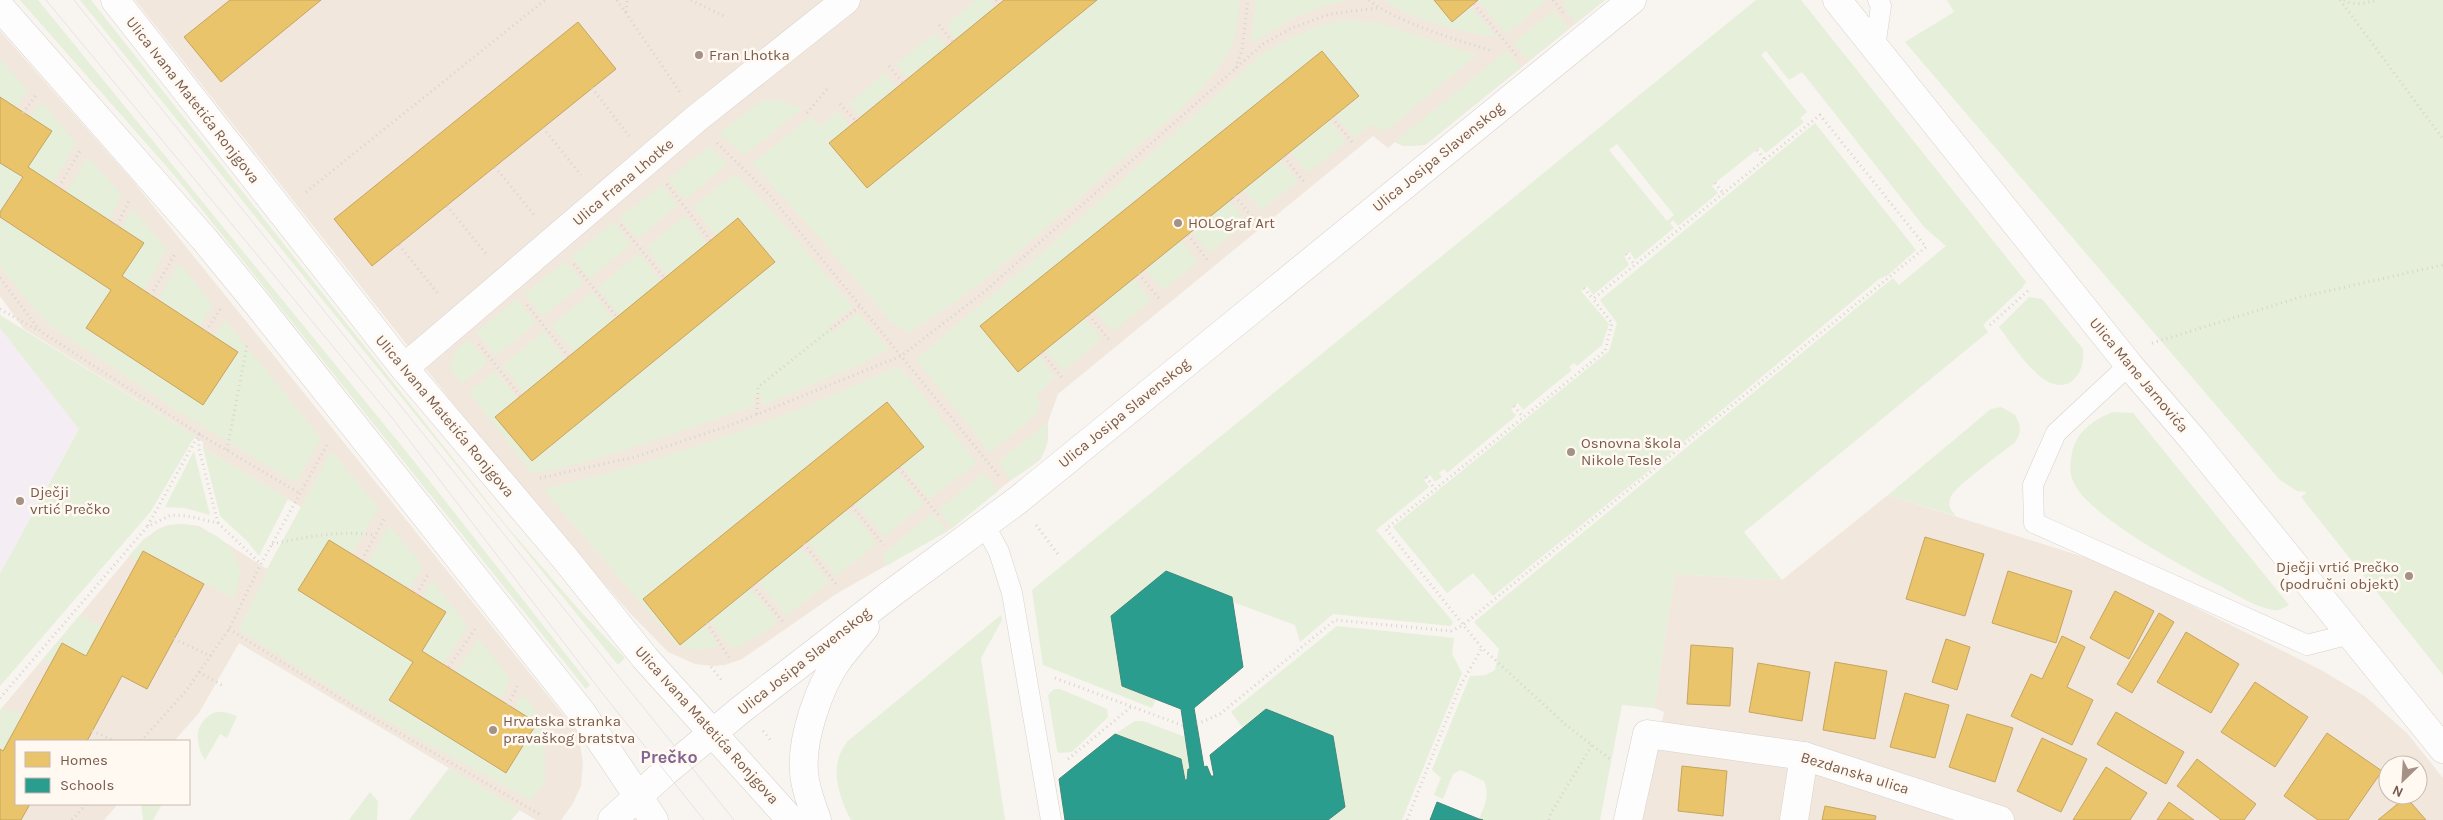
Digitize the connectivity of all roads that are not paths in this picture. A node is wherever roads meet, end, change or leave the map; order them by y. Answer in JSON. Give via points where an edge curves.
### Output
{"nodes":[{"id":1,"x":115,"y":0,"type":"edge"},
{"id":2,"x":846,"y":0,"type":"edge"},
{"id":3,"x":1632,"y":0,"type":"edge"},
{"id":4,"x":1837,"y":0,"type":"edge"},
{"id":5,"x":1878,"y":0,"type":"edge"},
{"id":6,"x":0,"y":7,"type":"edge"},
{"id":7,"x":1875,"y":47,"type":"junction"},
{"id":8,"x":2124,"y":359,"type":"junction"},
{"id":9,"x":404,"y":368,"type":"junction"},
{"id":10,"x":984,"y":524,"type":"junction"},
{"id":11,"x":892,"y":593,"type":"junction"},
{"id":12,"x":2350,"y":634,"type":"junction"},
{"id":13,"x":713,"y":733,"type":"junction"},
{"id":14,"x":2443,"y":749,"type":"edge"},
{"id":15,"x":1804,"y":756,"type":"junction"},
{"id":16,"x":637,"y":796,"type":"junction"},
{"id":17,"x":612,"y":820,"type":"edge"},
{"id":18,"x":654,"y":820,"type":"edge"},
{"id":19,"x":791,"y":820,"type":"edge"},
{"id":20,"x":817,"y":820,"type":"edge"},
{"id":21,"x":1051,"y":820,"type":"edge"},
{"id":22,"x":1628,"y":820,"type":"edge"},
{"id":23,"x":1794,"y":820,"type":"edge"},
{"id":24,"x":2000,"y":820,"type":"edge"}],
"edges":[{"from":1,"to":9,"type":"street","name":"Ulica Ivana Matetića Ronjgova"},
{"from":2,"to":9,"type":"street","name":"Ulica Frana Lhotke","via":[[698,118]]},
{"from":3,"to":10,"type":"street","name":"Ulica Josipa Slavenskog","via":[[1018,500]]},
{"from":4,"to":7,"type":"street","name":"Ulica Mane Jarnovića"},
{"from":5,"to":7,"type":"lane"},
{"from":6,"to":16,"type":"street","via":[[259,306],[582,713]]},
{"from":7,"to":8,"type":"street","name":"Ulica Mane Jarnovića"},
{"from":8,"to":12,"type":"street","name":"Ulica Mane Jarnovića"},
{"from":8,"to":12,"type":"lane","via":[[2056,433],[2033,484],[2034,522],[2307,645]]},
{"from":9,"to":13,"type":"street","name":"Ulica Ivana Matetića Ronjgova","via":[[645,658]]},
{"from":10,"to":11,"type":"street","name":"Ulica Josipa Slavenskog"},
{"from":10,"to":21,"type":"lane","via":[[999,552],[1012,593]]},
{"from":11,"to":13,"type":"street","name":"Ulica Josipa Slavenskog"},
{"from":11,"to":20,"type":"street","via":[[838,661],[819,698],[804,753],[807,790]]},
{"from":12,"to":14,"type":"street","name":"Ulica Mane Jarnovića"},
{"from":13,"to":16,"type":"street","name":"Ulica Josipa Slavenskog"},
{"from":13,"to":19,"type":"street","name":"Ulica Ivana Matetića Ronjgova"},
{"from":15,"to":22,"type":"street","name":"Bezdanska ulica","via":[[1647,734]]},
{"from":15,"to":23,"type":"street"},
{"from":15,"to":24,"type":"street","name":"Bezdanska ulica"},
{"from":16,"to":17,"type":"street","name":"Ulica Josipa Slavenskog"},
{"from":16,"to":18,"type":"street"}]}
